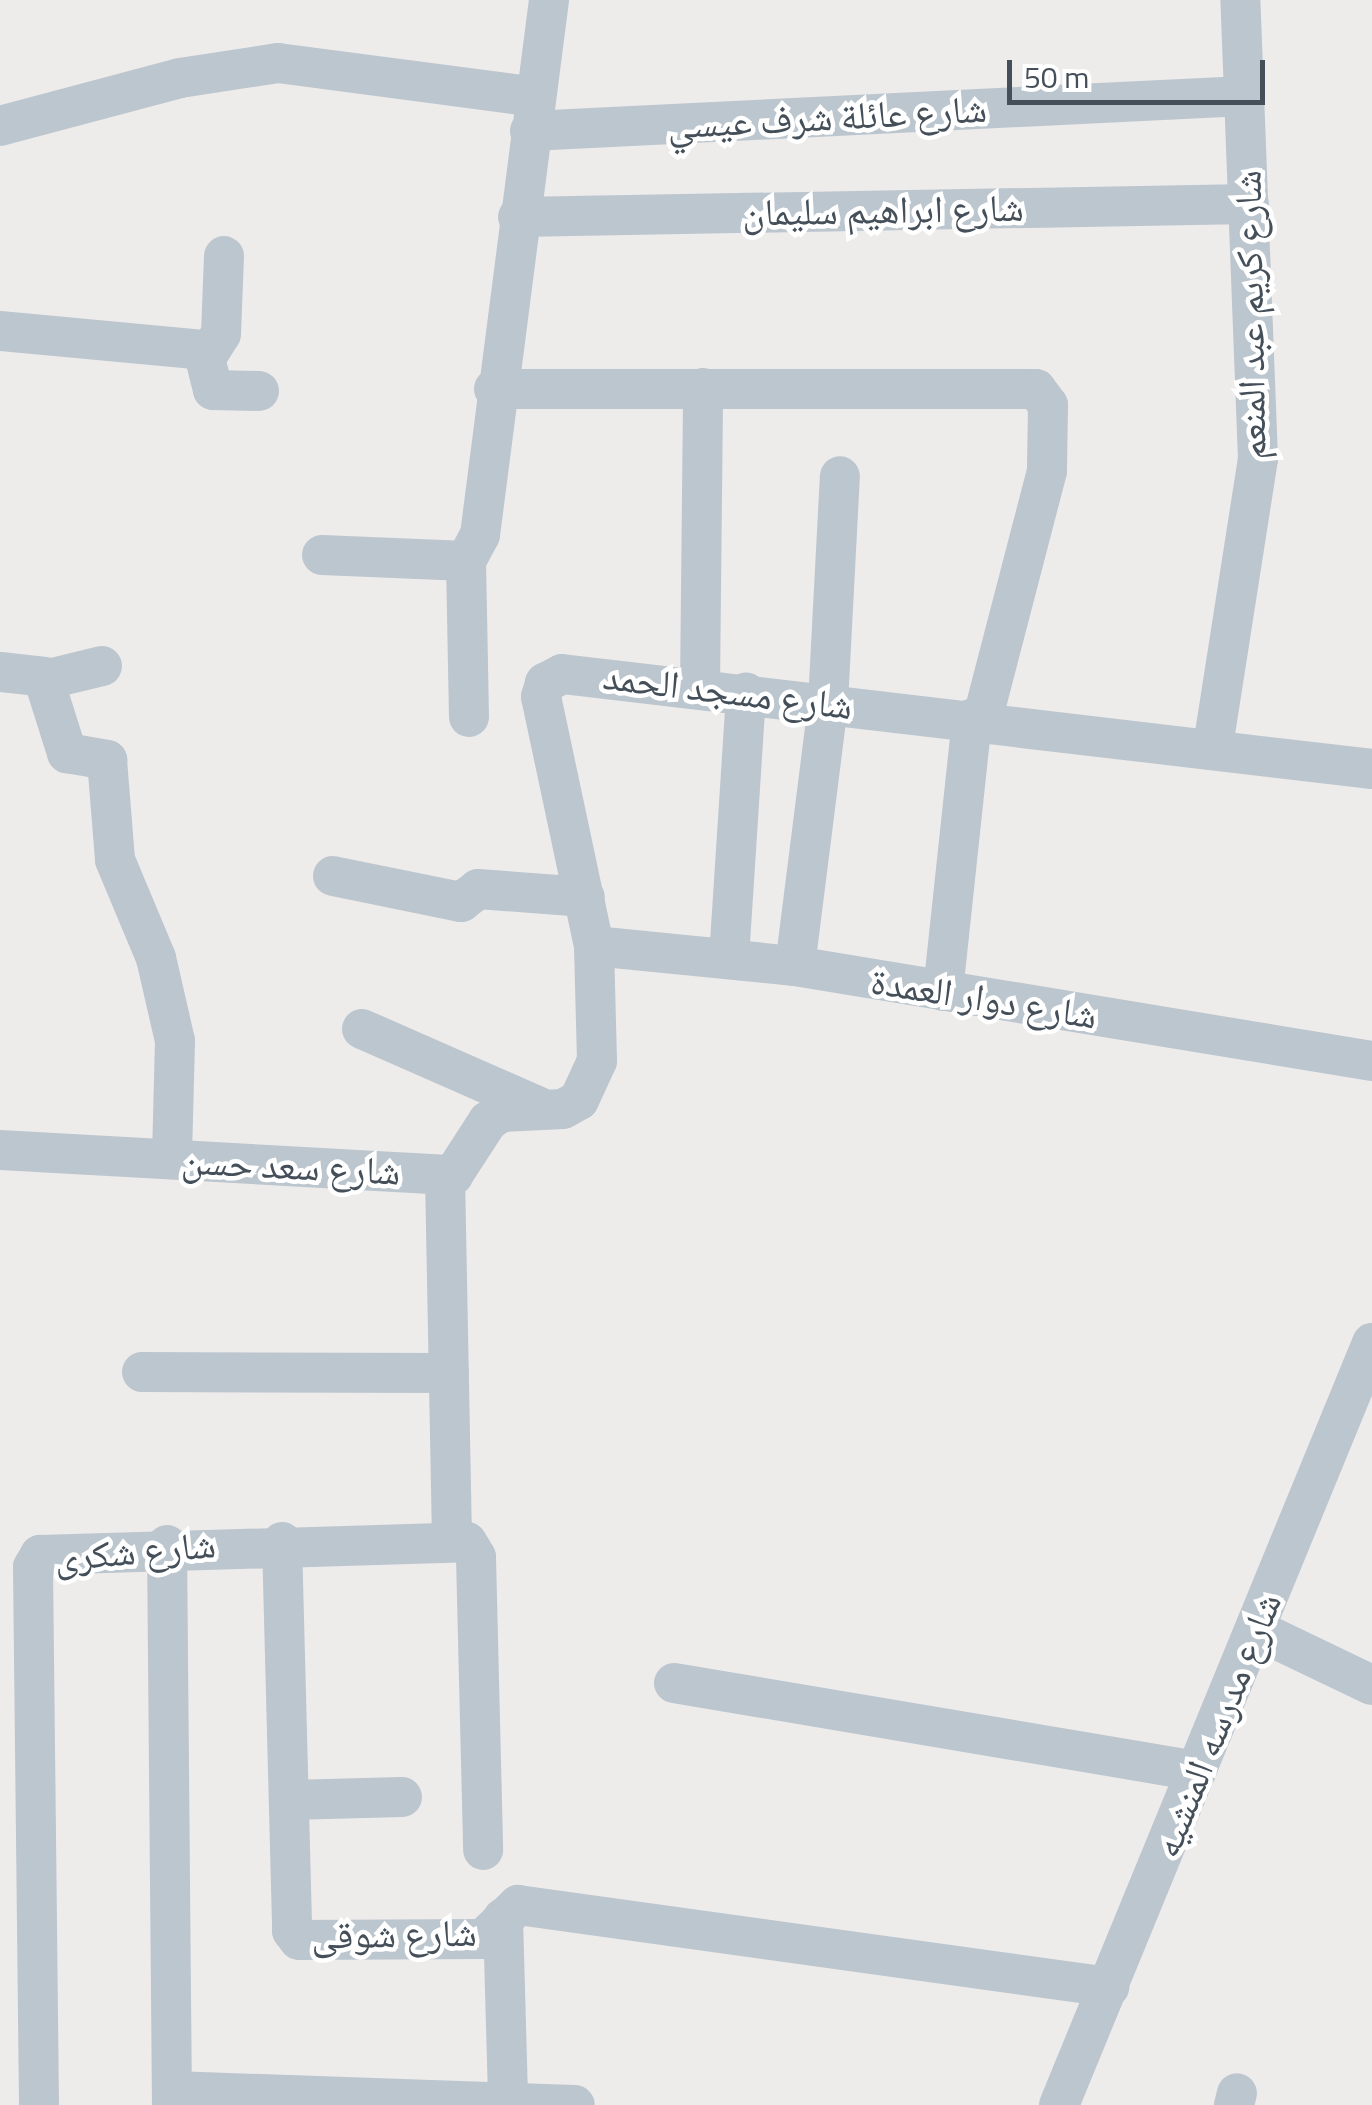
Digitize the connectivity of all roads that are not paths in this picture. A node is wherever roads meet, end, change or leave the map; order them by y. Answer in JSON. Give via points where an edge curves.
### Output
{"nodes":[{"id":1,"x":549,"y":0,"type":"edge"},
{"id":2,"x":1240,"y":0,"type":"edge"},
{"id":3,"x":1244,"y":96,"type":"junction"},
{"id":4,"x":533,"y":114,"type":"junction"},
{"id":5,"x":0,"y":126,"type":"edge"},
{"id":6,"x":1249,"y":204,"type":"junction"},
{"id":7,"x":518,"y":217,"type":"junction"},
{"id":8,"x":224,"y":256,"type":"dead end"},
{"id":9,"x":0,"y":332,"type":"edge"},
{"id":10,"x":209,"y":353,"type":"junction"},
{"id":11,"x":703,"y":388,"type":"junction"},
{"id":12,"x":494,"y":389,"type":"junction"},
{"id":13,"x":259,"y":392,"type":"dead end"},
{"id":14,"x":840,"y":476,"type":"dead end"},
{"id":15,"x":322,"y":555,"type":"dead end"},
{"id":16,"x":466,"y":561,"type":"junction"},
{"id":17,"x":93,"y":656,"type":"dead end"},
{"id":18,"x":0,"y":672,"type":"edge"},
{"id":19,"x":45,"y":677,"type":"junction"},
{"id":20,"x":700,"y":687,"type":"junction"},
{"id":21,"x":746,"y":693,"type":"junction"},
{"id":22,"x":828,"y":702,"type":"junction"},
{"id":23,"x":468,"y":717,"type":"dead end"},
{"id":24,"x":977,"y":719,"type":"junction"},
{"id":25,"x":1213,"y":746,"type":"junction"},
{"id":26,"x":1372,"y":768,"type":"edge"},
{"id":27,"x":333,"y":876,"type":"dead end"},
{"id":28,"x":584,"y":897,"type":"junction"},
{"id":29,"x":594,"y":946,"type":"junction"},
{"id":30,"x":729,"y":958,"type":"junction"},
{"id":31,"x":795,"y":966,"type":"junction"},
{"id":32,"x":943,"y":991,"type":"junction"},
{"id":33,"x":362,"y":1029,"type":"dead end"},
{"id":34,"x":1372,"y":1059,"type":"edge"},
{"id":35,"x":549,"y":1110,"type":"junction"},
{"id":36,"x":0,"y":1150,"type":"edge"},
{"id":37,"x":172,"y":1159,"type":"junction"},
{"id":38,"x":445,"y":1175,"type":"junction"},
{"id":39,"x":1372,"y":1343,"type":"edge"},
{"id":40,"x":142,"y":1372,"type":"dead end"},
{"id":41,"x":449,"y":1373,"type":"junction"},
{"id":42,"x":452,"y":1538,"type":"junction"},
{"id":43,"x":282,"y":1542,"type":"junction"},
{"id":44,"x":167,"y":1545,"type":"junction"},
{"id":45,"x":1257,"y":1630,"type":"junction"},
{"id":46,"x":674,"y":1682,"type":"dead end"},
{"id":47,"x":1372,"y":1685,"type":"edge"},
{"id":48,"x":1198,"y":1771,"type":"junction"},
{"id":49,"x":402,"y":1797,"type":"dead end"},
{"id":50,"x":289,"y":1800,"type":"junction"},
{"id":51,"x":484,"y":1850,"type":"dead end"},
{"id":52,"x":503,"y":1918,"type":"junction"},
{"id":53,"x":1109,"y":1987,"type":"junction"},
{"id":54,"x":172,"y":2098,"type":"edge"},
{"id":55,"x":320,"y":2098,"type":"edge"},
{"id":56,"x":508,"y":2100,"type":"junction"},
{"id":57,"x":39,"y":2105,"type":"edge"},
{"id":58,"x":575,"y":2105,"type":"edge"},
{"id":59,"x":1058,"y":2105,"type":"edge"}],
"edges":[{"from":1,"to":4,"type":"street"},
{"from":2,"to":3,"type":"street","name":"شارع كريم عبد المنعم"},
{"from":3,"to":4,"type":"street","name":"شارع عائلة شرف عيسي"},
{"from":3,"to":6,"type":"street","name":"شارع كريم عبد المنعم"},
{"from":4,"to":5,"type":"street","name":"شارع عائلة شرف عيسي","via":[[278,64],[180,78]]},
{"from":4,"to":7,"type":"street"},
{"from":6,"to":7,"type":"street","name":"شارع ابراهيم سليمان"},
{"from":6,"to":25,"type":"street","name":"شارع كريم عبد المنعم","via":[[1258,459]]},
{"from":7,"to":12,"type":"street"},
{"from":8,"to":10,"type":"street","via":[[221,334]]},
{"from":9,"to":10,"type":"street"},
{"from":10,"to":13,"type":"street","via":[[213,390]]},
{"from":11,"to":12,"type":"street"},
{"from":11,"to":20,"type":"street"},
{"from":11,"to":24,"type":"street","via":[[1003,386],[1042,394],[1047,472]]},
{"from":12,"to":16,"type":"street","via":[[480,536]]},
{"from":14,"to":22,"type":"street"},
{"from":15,"to":16,"type":"street"},
{"from":16,"to":23,"type":"street"},
{"from":17,"to":19,"type":"street"},
{"from":18,"to":19,"type":"street"},
{"from":19,"to":37,"type":"street","via":[[67,753],[106,760],[115,860],[156,958],[174,1041]]},
{"from":20,"to":21,"type":"street","name":"شارع مسجد الحمد"},
{"from":20,"to":28,"type":"street","name":"شارع مسجد الحمد","via":[[577,673],[545,683],[553,780]]},
{"from":21,"to":22,"type":"street","name":"شارع مسجد الحمد"},
{"from":21,"to":30,"type":"street"},
{"from":22,"to":24,"type":"street","name":"شارع مسجد الحمد"},
{"from":22,"to":31,"type":"street"},
{"from":24,"to":25,"type":"street","name":"شارع مسجد الحمد"},
{"from":24,"to":32,"type":"street"},
{"from":25,"to":26,"type":"street","name":"شارع مسجد الحمد"},
{"from":27,"to":28,"type":"street","via":[[461,902],[478,889]]},
{"from":28,"to":29,"type":"street","name":"شارع مسجد الحمد"},
{"from":29,"to":30,"type":"street","name":"شارع دوار العمدة"},
{"from":29,"to":35,"type":"street","name":"شارع مسجد الحمد","via":[[591,1083],[579,1100]]},
{"from":30,"to":31,"type":"street","name":"شارع دوار العمدة"},
{"from":31,"to":32,"type":"street","name":"شارع دوار العمدة"},
{"from":32,"to":34,"type":"street","name":"شارع دوار العمدة"},
{"from":33,"to":35,"type":"street"},
{"from":35,"to":38,"type":"street","name":"شارع سعد حسن","via":[[502,1112],[488,1121],[462,1169]]},
{"from":36,"to":37,"type":"street","name":"شارع سعد حسن"},
{"from":37,"to":38,"type":"street","name":"شارع سعد حسن"},
{"from":38,"to":41,"type":"street"},
{"from":39,"to":45,"type":"street","name":"شارع مدرسه المنشيه"},
{"from":40,"to":41,"type":"street"},
{"from":41,"to":42,"type":"street"},
{"from":42,"to":43,"type":"street","name":"شارع شكرى"},
{"from":42,"to":51,"type":"street","via":[[467,1542],[476,1557]]},
{"from":43,"to":44,"type":"street","name":"شارع شكرى"},
{"from":43,"to":50,"type":"street","name":"شارع شوقى"},
{"from":44,"to":54,"type":"street"},
{"from":44,"to":57,"type":"street","name":"شارع شكرى","via":[[49,1552],[34,1566]]},
{"from":45,"to":47,"type":"street"},
{"from":45,"to":48,"type":"street","name":"شارع مدرسه المنشيه"},
{"from":46,"to":48,"type":"street"},
{"from":48,"to":53,"type":"street","name":"شارع مدرسه المنشيه"},
{"from":49,"to":50,"type":"street"},
{"from":50,"to":52,"type":"street","name":"شارع شوقى","via":[[292,1931],[299,1940],[483,1939]]},
{"from":52,"to":53,"type":"street","name":"شارع شوقى","via":[[518,1905]]},
{"from":52,"to":56,"type":"street"},
{"from":53,"to":59,"type":"street","name":"شارع مدرسه المنشيه"},
{"from":54,"to":55,"type":"street"},
{"from":55,"to":56,"type":"street"},
{"from":56,"to":58,"type":"street"}]}
